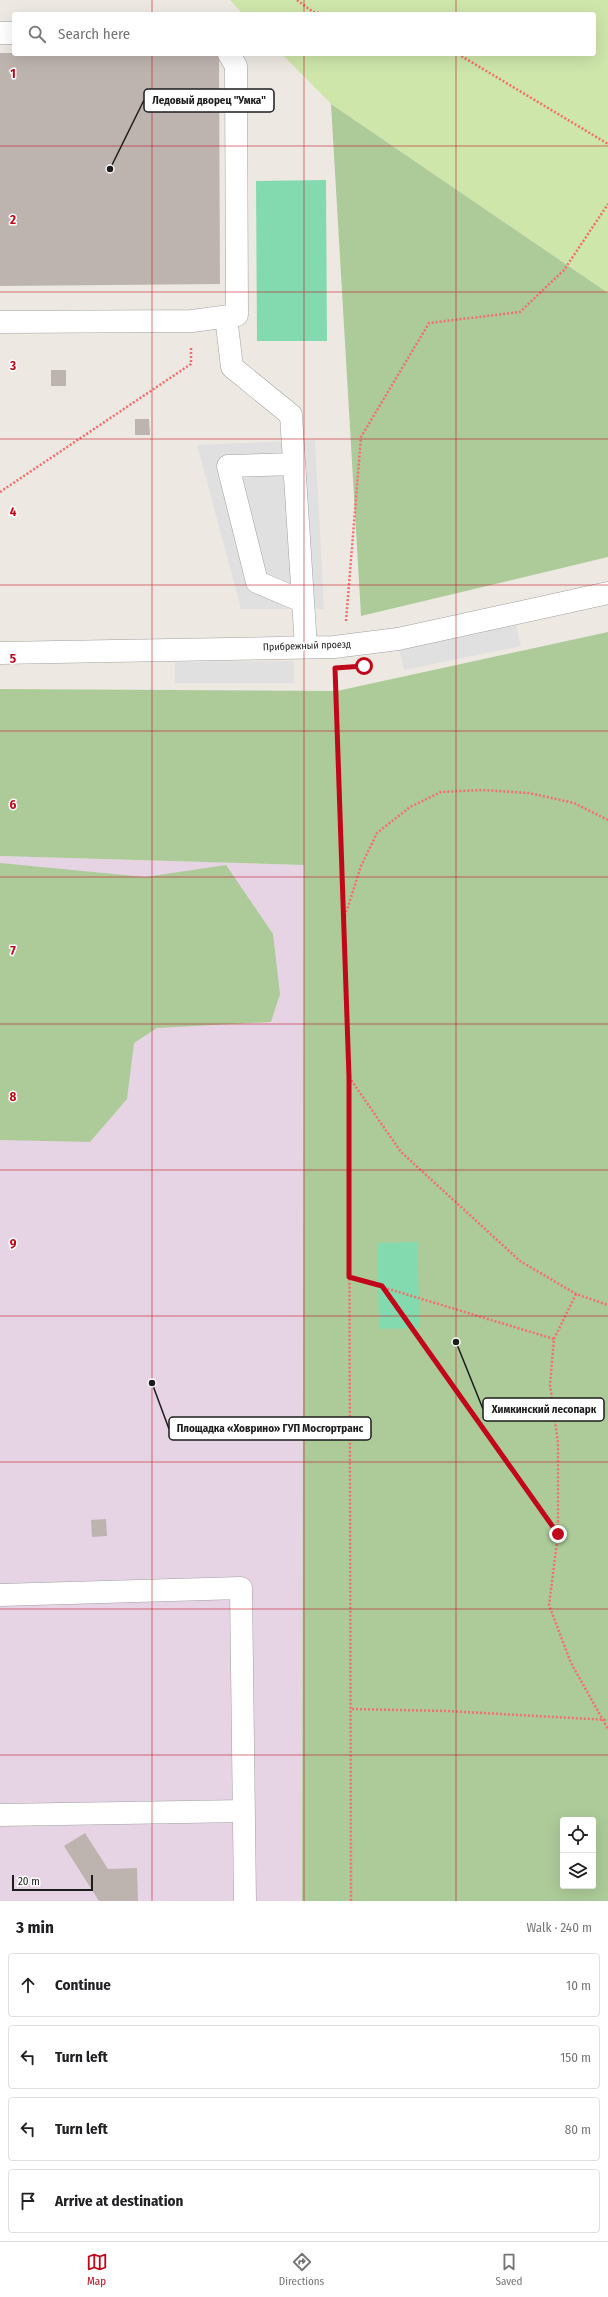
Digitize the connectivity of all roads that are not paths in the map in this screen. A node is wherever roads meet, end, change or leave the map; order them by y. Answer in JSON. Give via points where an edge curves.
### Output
{"nodes":[{"id":1,"x":0,"y":33,"type":"edge"},
{"id":2,"x":12,"y":33,"type":"edge"},
{"id":3,"x":230,"y":56,"type":"edge"},
{"id":4,"x":226,"y":317,"type":"junction"},
{"id":5,"x":0,"y":322,"type":"edge"},
{"id":6,"x":294,"y":464,"type":"junction"},
{"id":7,"x":608,"y":593,"type":"edge"},
{"id":8,"x":302,"y":601,"type":"junction"},
{"id":9,"x":306,"y":647,"type":"junction"},
{"id":10,"x":0,"y":653,"type":"edge"},
{"id":11,"x":0,"y":1595,"type":"edge"},
{"id":12,"x":244,"y":1811,"type":"junction"},
{"id":13,"x":0,"y":1815,"type":"edge"},
{"id":14,"x":245,"y":1901,"type":"edge"}],
"edges":[{"from":1,"to":2,"type":"street"},
{"from":3,"to":4,"type":"street","via":[[236,66],[237,316]]},
{"from":4,"to":5,"type":"street","via":[[192,321]]},
{"from":4,"to":6,"type":"street","via":[[232,367],[291,415]]},
{"from":6,"to":8,"type":"street"},
{"from":6,"to":8,"type":"street","via":[[228,466],[257,582]]},
{"from":7,"to":9,"type":"street","name":"Прибрежный проезд","via":[[398,639],[334,647]]},
{"from":8,"to":9,"type":"street"},
{"from":9,"to":10,"type":"street","name":"Прибрежный проезд"},
{"from":11,"to":12,"type":"street","via":[[241,1588]]},
{"from":12,"to":13,"type":"street"},
{"from":12,"to":14,"type":"street"}]}
